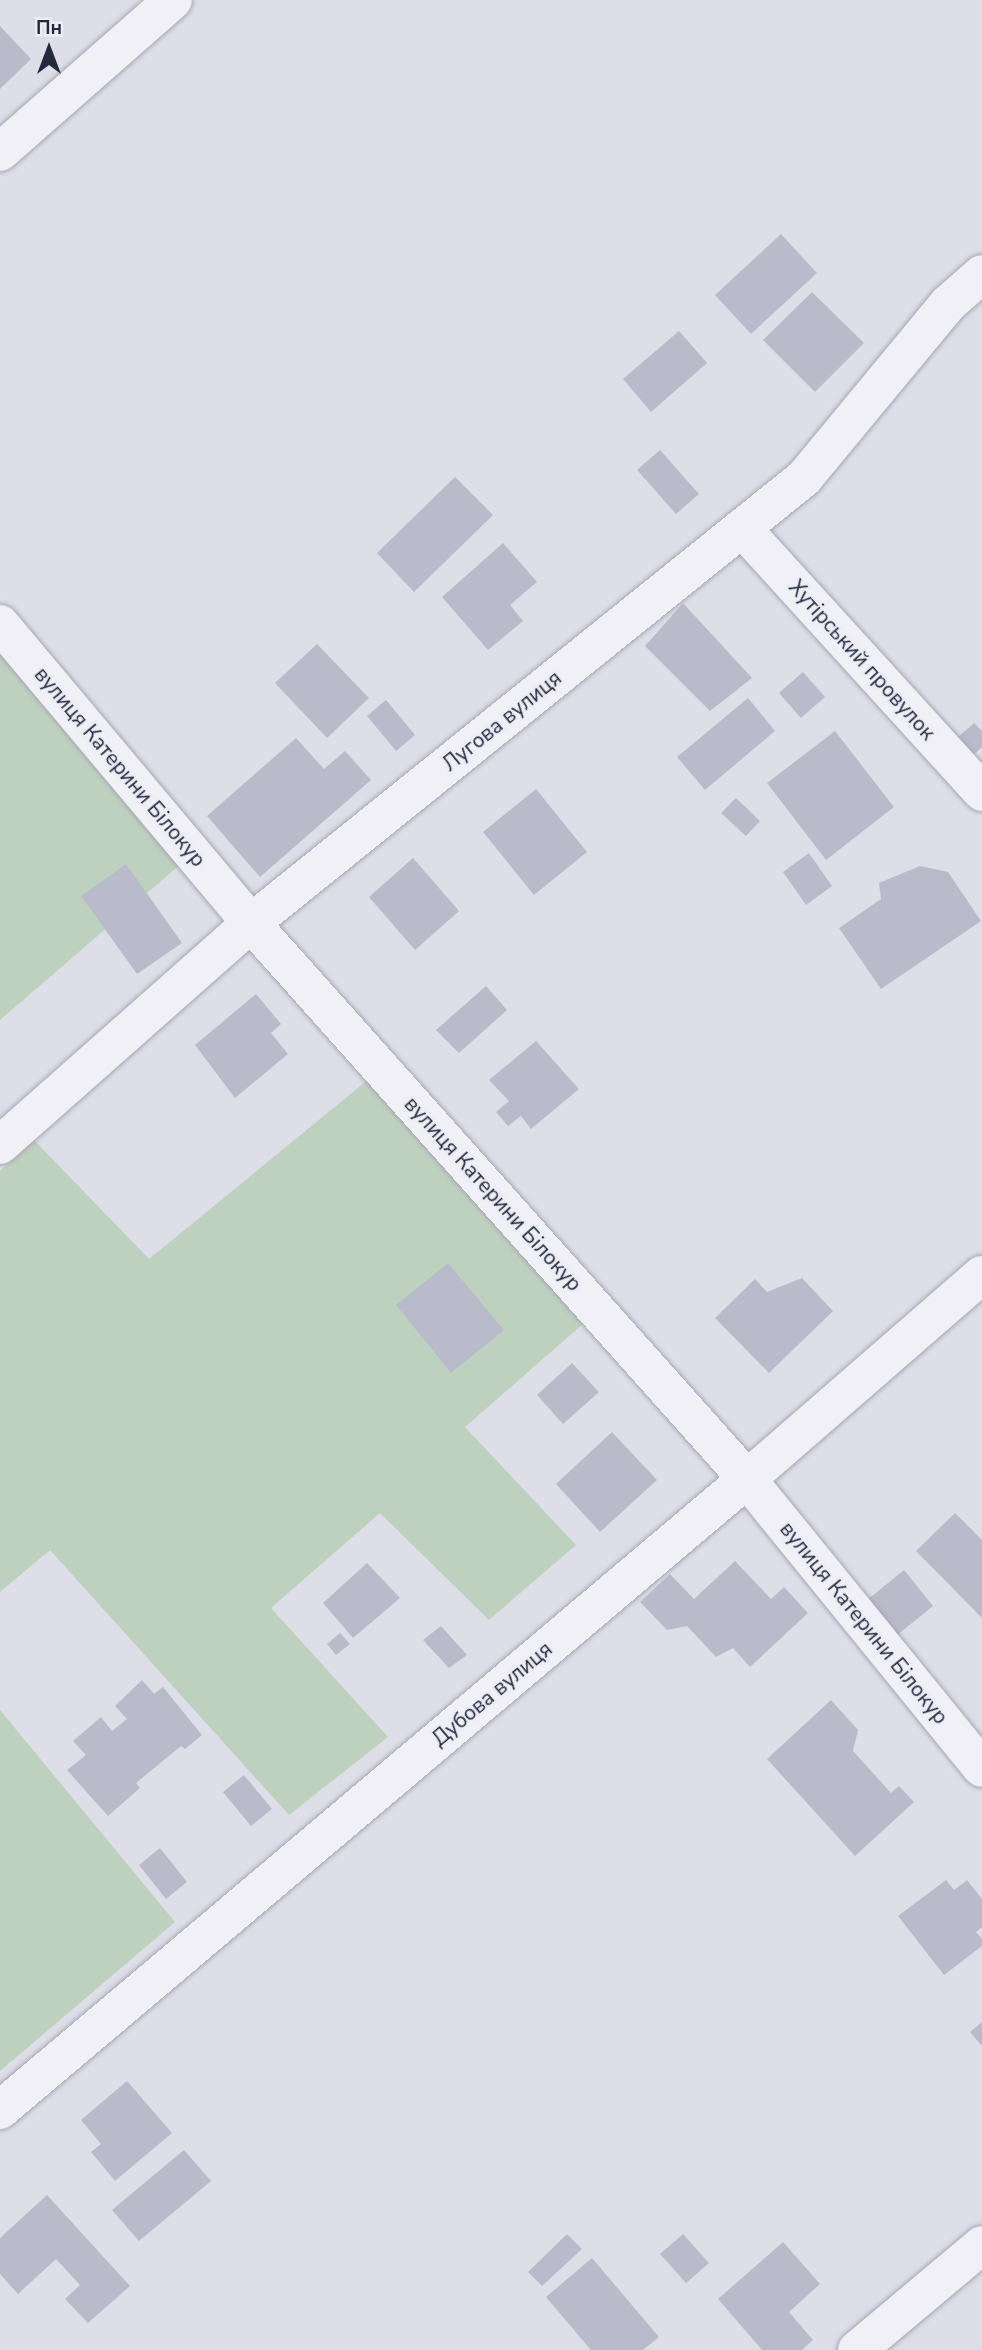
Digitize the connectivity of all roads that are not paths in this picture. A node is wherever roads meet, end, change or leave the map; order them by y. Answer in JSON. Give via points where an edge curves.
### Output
{"nodes":[{"id":1,"x":173,"y":0,"type":"edge"},
{"id":2,"x":0,"y":152,"type":"edge"},
{"id":3,"x":982,"y":274,"type":"edge"},
{"id":4,"x":742,"y":528,"type":"junction"},
{"id":5,"x":0,"y":624,"type":"edge"},
{"id":6,"x":982,"y":792,"type":"edge"},
{"id":7,"x":251,"y":923,"type":"junction"},
{"id":8,"x":0,"y":1145,"type":"edge"},
{"id":9,"x":982,"y":1275,"type":"edge"},
{"id":10,"x":747,"y":1479,"type":"junction"},
{"id":11,"x":982,"y":1768,"type":"edge"},
{"id":12,"x":0,"y":2110,"type":"edge"},
{"id":13,"x":982,"y":2245,"type":"edge"},
{"id":14,"x":857,"y":2350,"type":"edge"}],
"edges":[{"from":1,"to":2,"type":"street"},
{"from":3,"to":4,"type":"street","name":"Лугова вулиця","via":[[948,304],[804,478]]},
{"from":4,"to":6,"type":"street","name":"Хутірський провулок"},
{"from":4,"to":7,"type":"street","name":"Лугова вулиця"},
{"from":5,"to":7,"type":"street","name":"вулиця Катерини Білокур"},
{"from":7,"to":8,"type":"street","name":"Лугова вулиця"},
{"from":7,"to":10,"type":"street","name":"вулиця Катерини Білокур"},
{"from":9,"to":10,"type":"street","name":"Дубова вулиця"},
{"from":10,"to":11,"type":"street","name":"вулиця Катерини Білокур"},
{"from":10,"to":12,"type":"street","name":"Дубова вулиця"},
{"from":13,"to":14,"type":"street"}]}
